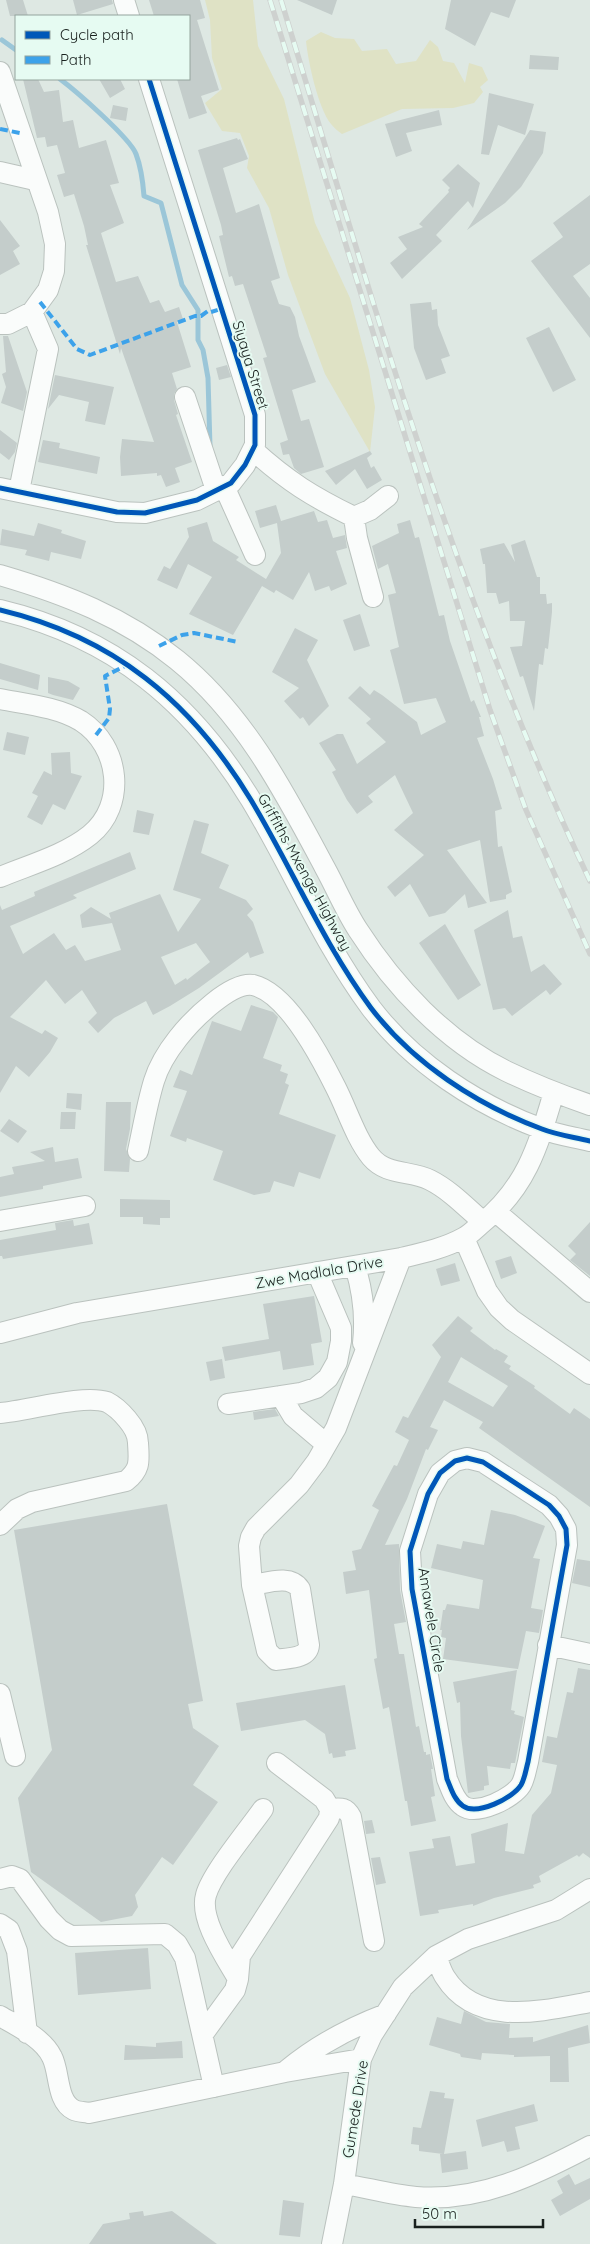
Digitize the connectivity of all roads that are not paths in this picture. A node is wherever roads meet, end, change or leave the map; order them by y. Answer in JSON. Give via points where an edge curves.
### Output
{"nodes":[{"id":1,"x":124,"y":0,"type":"edge"},
{"id":2,"x":129,"y":15,"type":"edge"},
{"id":3,"x":0,"y":72,"type":"edge"},
{"id":4,"x":148,"y":80,"type":"edge"},
{"id":5,"x":0,"y":172,"type":"edge"},
{"id":6,"x":35,"y":180,"type":"junction"},
{"id":7,"x":32,"y":312,"type":"junction"},
{"id":8,"x":0,"y":324,"type":"edge"},
{"id":9,"x":185,"y":397,"type":"dead end"},
{"id":10,"x":253,"y":450,"type":"junction"},
{"id":11,"x":220,"y":488,"type":"junction"},
{"id":12,"x":10,"y":490,"type":"edge"},
{"id":13,"x":388,"y":496,"type":"dead end"},
{"id":14,"x":354,"y":517,"type":"junction"},
{"id":15,"x":256,"y":556,"type":"dead end"},
{"id":16,"x":0,"y":575,"type":"edge"},
{"id":17,"x":373,"y":597,"type":"dead end"},
{"id":18,"x":0,"y":610,"type":"edge"},
{"id":19,"x":0,"y":699,"type":"edge"},
{"id":20,"x":0,"y":877,"type":"edge"},
{"id":21,"x":554,"y":1092,"type":"junction"},
{"id":22,"x":590,"y":1105,"type":"edge"},
{"id":23,"x":543,"y":1130,"type":"junction"},
{"id":24,"x":590,"y":1141,"type":"edge"},
{"id":25,"x":138,"y":1151,"type":"dead end"},
{"id":26,"x":85,"y":1206,"type":"dead end"},
{"id":27,"x":489,"y":1217,"type":"junction"},
{"id":28,"x":0,"y":1221,"type":"edge"},
{"id":29,"x":464,"y":1238,"type":"junction"},
{"id":30,"x":401,"y":1258,"type":"junction"},
{"id":31,"x":355,"y":1266,"type":"junction"},
{"id":32,"x":317,"y":1272,"type":"junction"},
{"id":33,"x":590,"y":1292,"type":"edge"},
{"id":34,"x":0,"y":1333,"type":"edge"},
{"id":35,"x":361,"y":1365,"type":"junction"},
{"id":36,"x":590,"y":1374,"type":"edge"},
{"id":37,"x":281,"y":1396,"type":"junction"},
{"id":38,"x":228,"y":1404,"type":"dead end"},
{"id":39,"x":0,"y":1413,"type":"edge"},
{"id":40,"x":326,"y":1444,"type":"junction"},
{"id":41,"x":0,"y":1525,"type":"edge"},
{"id":42,"x":252,"y":1584,"type":"dead end"},
{"id":43,"x":548,"y":1646,"type":"junction"},
{"id":44,"x":590,"y":1654,"type":"edge"},
{"id":45,"x":0,"y":1694,"type":"edge"},
{"id":46,"x":15,"y":1756,"type":"dead end"},
{"id":47,"x":277,"y":1763,"type":"dead end"},
{"id":48,"x":263,"y":1809,"type":"dead end"},
{"id":49,"x":330,"y":1810,"type":"junction"},
{"id":50,"x":0,"y":1879,"type":"edge"},
{"id":51,"x":590,"y":1889,"type":"edge"},
{"id":52,"x":0,"y":1923,"type":"edge"},
{"id":53,"x":374,"y":1941,"type":"dead end"},
{"id":54,"x":436,"y":1956,"type":"junction"},
{"id":55,"x":238,"y":1978,"type":"junction"},
{"id":56,"x":590,"y":2002,"type":"edge"},
{"id":57,"x":386,"y":2014,"type":"junction"},
{"id":58,"x":0,"y":2016,"type":"edge"},
{"id":59,"x":27,"y":2033,"type":"junction"},
{"id":60,"x":202,"y":2034,"type":"junction"},
{"id":61,"x":361,"y":2058,"type":"junction"},
{"id":62,"x":285,"y":2072,"type":"junction"},
{"id":63,"x":214,"y":2087,"type":"junction"},
{"id":64,"x":590,"y":2146,"type":"edge"},
{"id":65,"x":344,"y":2184,"type":"junction"},
{"id":66,"x":332,"y":2244,"type":"edge"}],
"edges":[{"from":1,"to":2,"type":"street"},
{"from":3,"to":6,"type":"street"},
{"from":4,"to":10,"type":"street","name":"Siyaya Street","via":[[255,415]]},
{"from":5,"to":6,"type":"street"},
{"from":6,"to":7,"type":"street","via":[[48,212],[55,244],[54,271],[48,290]]},
{"from":7,"to":8,"type":"street","via":[[8,324]]},
{"from":7,"to":12,"type":"street","via":[[48,349]]},
{"from":9,"to":11,"type":"street"},
{"from":10,"to":11,"type":"street","name":"Siyaya Street","via":[[231,483]]},
{"from":10,"to":14,"type":"street","via":[[314,498]]},
{"from":11,"to":12,"type":"street","name":"Siyaya Street","via":[[197,500],[145,513],[116,512]]},
{"from":11,"to":15,"type":"street"},
{"from":13,"to":14,"type":"street"},
{"from":14,"to":17,"type":"street"},
{"from":16,"to":21,"type":"street","name":"Griffiths Mxenge Highway","via":[[54,591],[98,610],[144,635],[179,662],[221,703],[253,742],[357,928],[390,976],[462,1044],[504,1070]]},
{"from":18,"to":23,"type":"street","name":"Griffiths Mxenge Highway","via":[[50,625],[105,650],[149,679],[183,710],[216,747],[251,800],[328,942],[372,1008],[400,1040],[438,1073],[490,1107]]},
{"from":19,"to":20,"type":"street","via":[[46,709],[82,722],[104,744],[113,765],[115,791],[106,817],[90,835],[70,848]]},
{"from":21,"to":22,"type":"street","name":"Griffiths Mxenge Highway"},
{"from":21,"to":23,"type":"street","name":"Zwe Madlala Drive"},
{"from":23,"to":24,"type":"street","name":"Griffiths Mxenge Highway"},
{"from":23,"to":27,"type":"street","name":"Zwe Madlala Drive","via":[[522,1181]]},
{"from":25,"to":27,"type":"street","via":[[154,1079],[174,1043],[198,1014],[217,999],[238,987],[252,985],[270,992],[290,1013],[331,1077],[362,1144],[372,1158],[392,1172],[429,1180]]},
{"from":26,"to":28,"type":"street"},
{"from":27,"to":29,"type":"street","name":"Zwe Madlala Drive"},
{"from":27,"to":33,"type":"street"},
{"from":29,"to":30,"type":"street","name":"Zwe Madlala Drive"},
{"from":29,"to":36,"type":"street","via":[[487,1291],[499,1308]]},
{"from":30,"to":31,"type":"street","name":"Zwe Madlala Drive"},
{"from":30,"to":35,"type":"street"},
{"from":31,"to":32,"type":"street","name":"Zwe Madlala Drive"},
{"from":31,"to":35,"type":"street","via":[[362,1291],[365,1324]]},
{"from":32,"to":34,"type":"street","name":"Zwe Madlala Drive","via":[[77,1313]]},
{"from":32,"to":37,"type":"street","via":[[341,1328],[337,1362],[328,1378],[316,1388]]},
{"from":35,"to":40,"type":"street","via":[[336,1428]]},
{"from":37,"to":38,"type":"street"},
{"from":37,"to":40,"type":"street","via":[[293,1416]]},
{"from":39,"to":41,"type":"street","via":[[85,1400],[106,1402],[119,1410],[130,1423],[138,1438],[139,1461],[136,1473],[126,1481],[32,1502]]},
{"from":40,"to":42,"type":"street","via":[[299,1485],[251,1537]]},
{"from":43,"to":43,"type":"street","name":"Amawele Circle","via":[[521,1785],[510,1796],[493,1805],[476,1809],[464,1807],[455,1798],[447,1779],[412,1589],[410,1551],[428,1494],[440,1474],[455,1461],[467,1458],[483,1462],[549,1505],[566,1529],[567,1545]]},
{"from":43,"to":44,"type":"street"},
{"from":45,"to":46,"type":"street"},
{"from":47,"to":49,"type":"street","via":[[324,1800]]},
{"from":48,"to":55,"type":"street","via":[[216,1874],[206,1895],[210,1926]]},
{"from":49,"to":53,"type":"street","via":[[343,1808],[351,1817]]},
{"from":49,"to":55,"type":"street","via":[[324,1828],[240,1956]]},
{"from":50,"to":60,"type":"street","via":[[12,1876],[20,1879],[49,1919],[71,1936],[165,1934],[177,1944],[185,1958]]},
{"from":51,"to":54,"type":"street","name":"Gumede Drive","via":[[556,1910],[468,1939]]},
{"from":52,"to":59,"type":"street","via":[[9,1930],[17,1951]]},
{"from":54,"to":56,"type":"street","via":[[445,1978],[460,1994],[480,2007],[501,2013],[526,2012]]},
{"from":54,"to":57,"type":"street","name":"Gumede Drive","via":[[403,1987]]},
{"from":55,"to":60,"type":"street","via":[[235,1990]]},
{"from":57,"to":61,"type":"street","name":"Gumede Drive"},
{"from":57,"to":62,"type":"street","via":[[350,2028],[322,2044]]},
{"from":58,"to":59,"type":"street"},
{"from":59,"to":63,"type":"street","via":[[52,2057],[63,2100],[73,2110],[89,2113]]},
{"from":60,"to":63,"type":"street"},
{"from":61,"to":62,"type":"street"},
{"from":61,"to":65,"type":"street","name":"Gumede Drive"},
{"from":62,"to":63,"type":"street"},
{"from":64,"to":65,"type":"street","via":[[537,2174],[493,2189],[458,2196],[416,2197]]},
{"from":65,"to":66,"type":"street","name":"Gumede Drive"}]}
